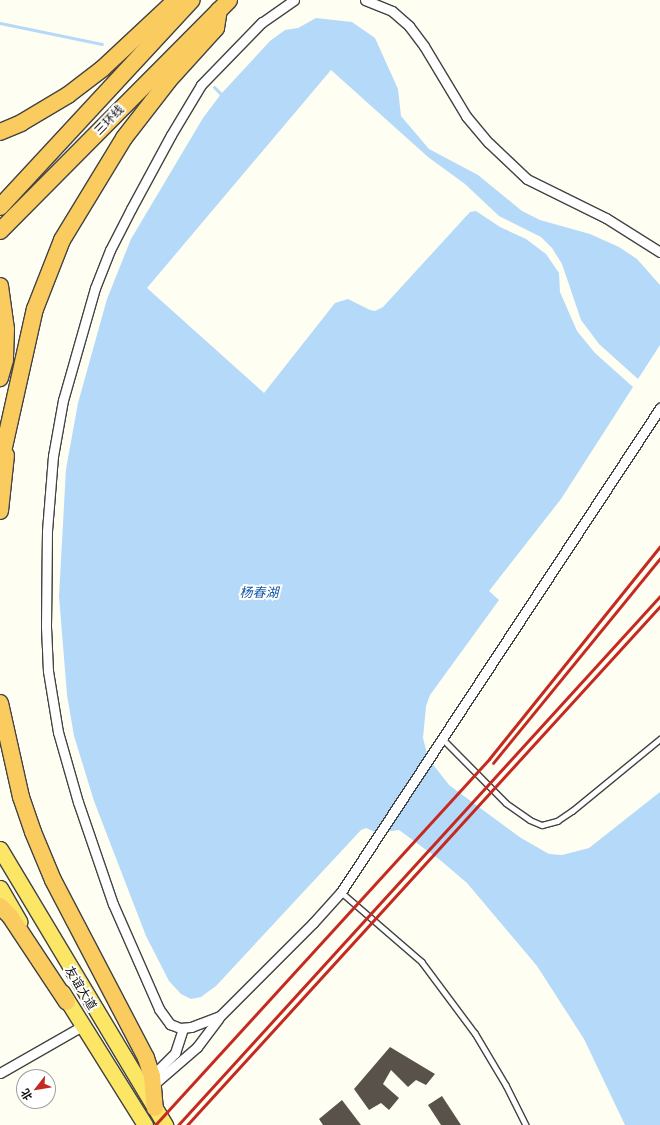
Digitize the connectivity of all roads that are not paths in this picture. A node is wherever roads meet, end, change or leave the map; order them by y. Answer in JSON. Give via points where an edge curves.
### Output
{"nodes":[{"id":1,"x":176,"y":0,"type":"edge"},
{"id":2,"x":192,"y":0,"type":"edge"},
{"id":3,"x":294,"y":0,"type":"edge"},
{"id":4,"x":365,"y":0,"type":"edge"},
{"id":5,"x":224,"y":5,"type":"edge"},
{"id":6,"x":0,"y":132,"type":"edge"},
{"id":7,"x":0,"y":207,"type":"edge"},
{"id":8,"x":0,"y":231,"type":"edge"},
{"id":9,"x":660,"y":252,"type":"edge"},
{"id":10,"x":0,"y":286,"type":"edge"},
{"id":11,"x":0,"y":378,"type":"edge"},
{"id":12,"x":660,"y":408,"type":"edge"},
{"id":13,"x":9,"y":428,"type":"junction"},
{"id":14,"x":0,"y":465,"type":"edge"},
{"id":15,"x":0,"y":511,"type":"edge"},
{"id":16,"x":0,"y":703,"type":"edge"},
{"id":17,"x":660,"y":739,"type":"edge"},
{"id":18,"x":441,"y":740,"type":"junction"},
{"id":19,"x":0,"y":849,"type":"edge"},
{"id":20,"x":0,"y":888,"type":"edge"},
{"id":21,"x":341,"y":892,"type":"junction"},
{"id":22,"x":0,"y":906,"type":"edge"},
{"id":23,"x":67,"y":1002,"type":"junction"},
{"id":24,"x":220,"y":1016,"type":"junction"},
{"id":25,"x":82,"y":1026,"type":"junction"},
{"id":26,"x":183,"y":1028,"type":"junction"},
{"id":27,"x":0,"y":1073,"type":"edge"},
{"id":28,"x":153,"y":1080,"type":"junction"},
{"id":29,"x":156,"y":1108,"type":"junction"},
{"id":30,"x":145,"y":1125,"type":"edge"},
{"id":31,"x":165,"y":1125,"type":"edge"},
{"id":32,"x":526,"y":1125,"type":"edge"}],
"edges":[{"from":1,"to":6,"type":"highway","via":[[102,69],[68,95],[21,124]]},
{"from":2,"to":7,"type":"highway","name":"三环线"},
{"from":3,"to":26,"type":"street","via":[[262,22],[201,85],[171,135],[110,250],[95,288],[63,400],[49,493],[46,627],[48,671],[58,732],[96,858],[128,942],[163,1016],[173,1026]]},
{"from":4,"to":9,"type":"street","via":[[392,11],[409,26],[466,116],[489,143],[527,179],[606,218]]},
{"from":5,"to":8,"type":"highway","name":"三环线"},
{"from":5,"to":13,"type":"highway","via":[[216,28],[168,80],[124,138],[62,240],[35,309]]},
{"from":10,"to":11,"type":"highway","via":[[6,329]]},
{"from":12,"to":18,"type":"street"},
{"from":13,"to":14,"type":"highway"},
{"from":13,"to":15,"type":"highway"},
{"from":16,"to":28,"type":"highway","via":[[21,797],[53,880],[146,1058]]},
{"from":17,"to":18,"type":"lane","via":[[578,807],[557,821],[542,825],[506,803]]},
{"from":18,"to":21,"type":"street"},
{"from":19,"to":29,"type":"main road","name":"友谊大道","via":[[79,985]]},
{"from":20,"to":23,"type":"main road","name":"友谊大道"},
{"from":21,"to":24,"type":"street","via":[[303,934]]},
{"from":21,"to":32,"type":"lane","via":[[422,962],[475,1033]]},
{"from":22,"to":23,"type":"highway","via":[[10,916]]},
{"from":23,"to":25,"type":"main road","name":"友谊大道"},
{"from":24,"to":26,"type":"street","via":[[198,1026]]},
{"from":24,"to":28,"type":"street","via":[[196,1047]]},
{"from":25,"to":27,"type":"street"},
{"from":25,"to":30,"type":"main road","name":"友谊大道"},
{"from":26,"to":28,"type":"street","via":[[175,1053]]},
{"from":28,"to":29,"type":"highway"},
{"from":29,"to":31,"type":"main road","name":"友谊大道"}]}
